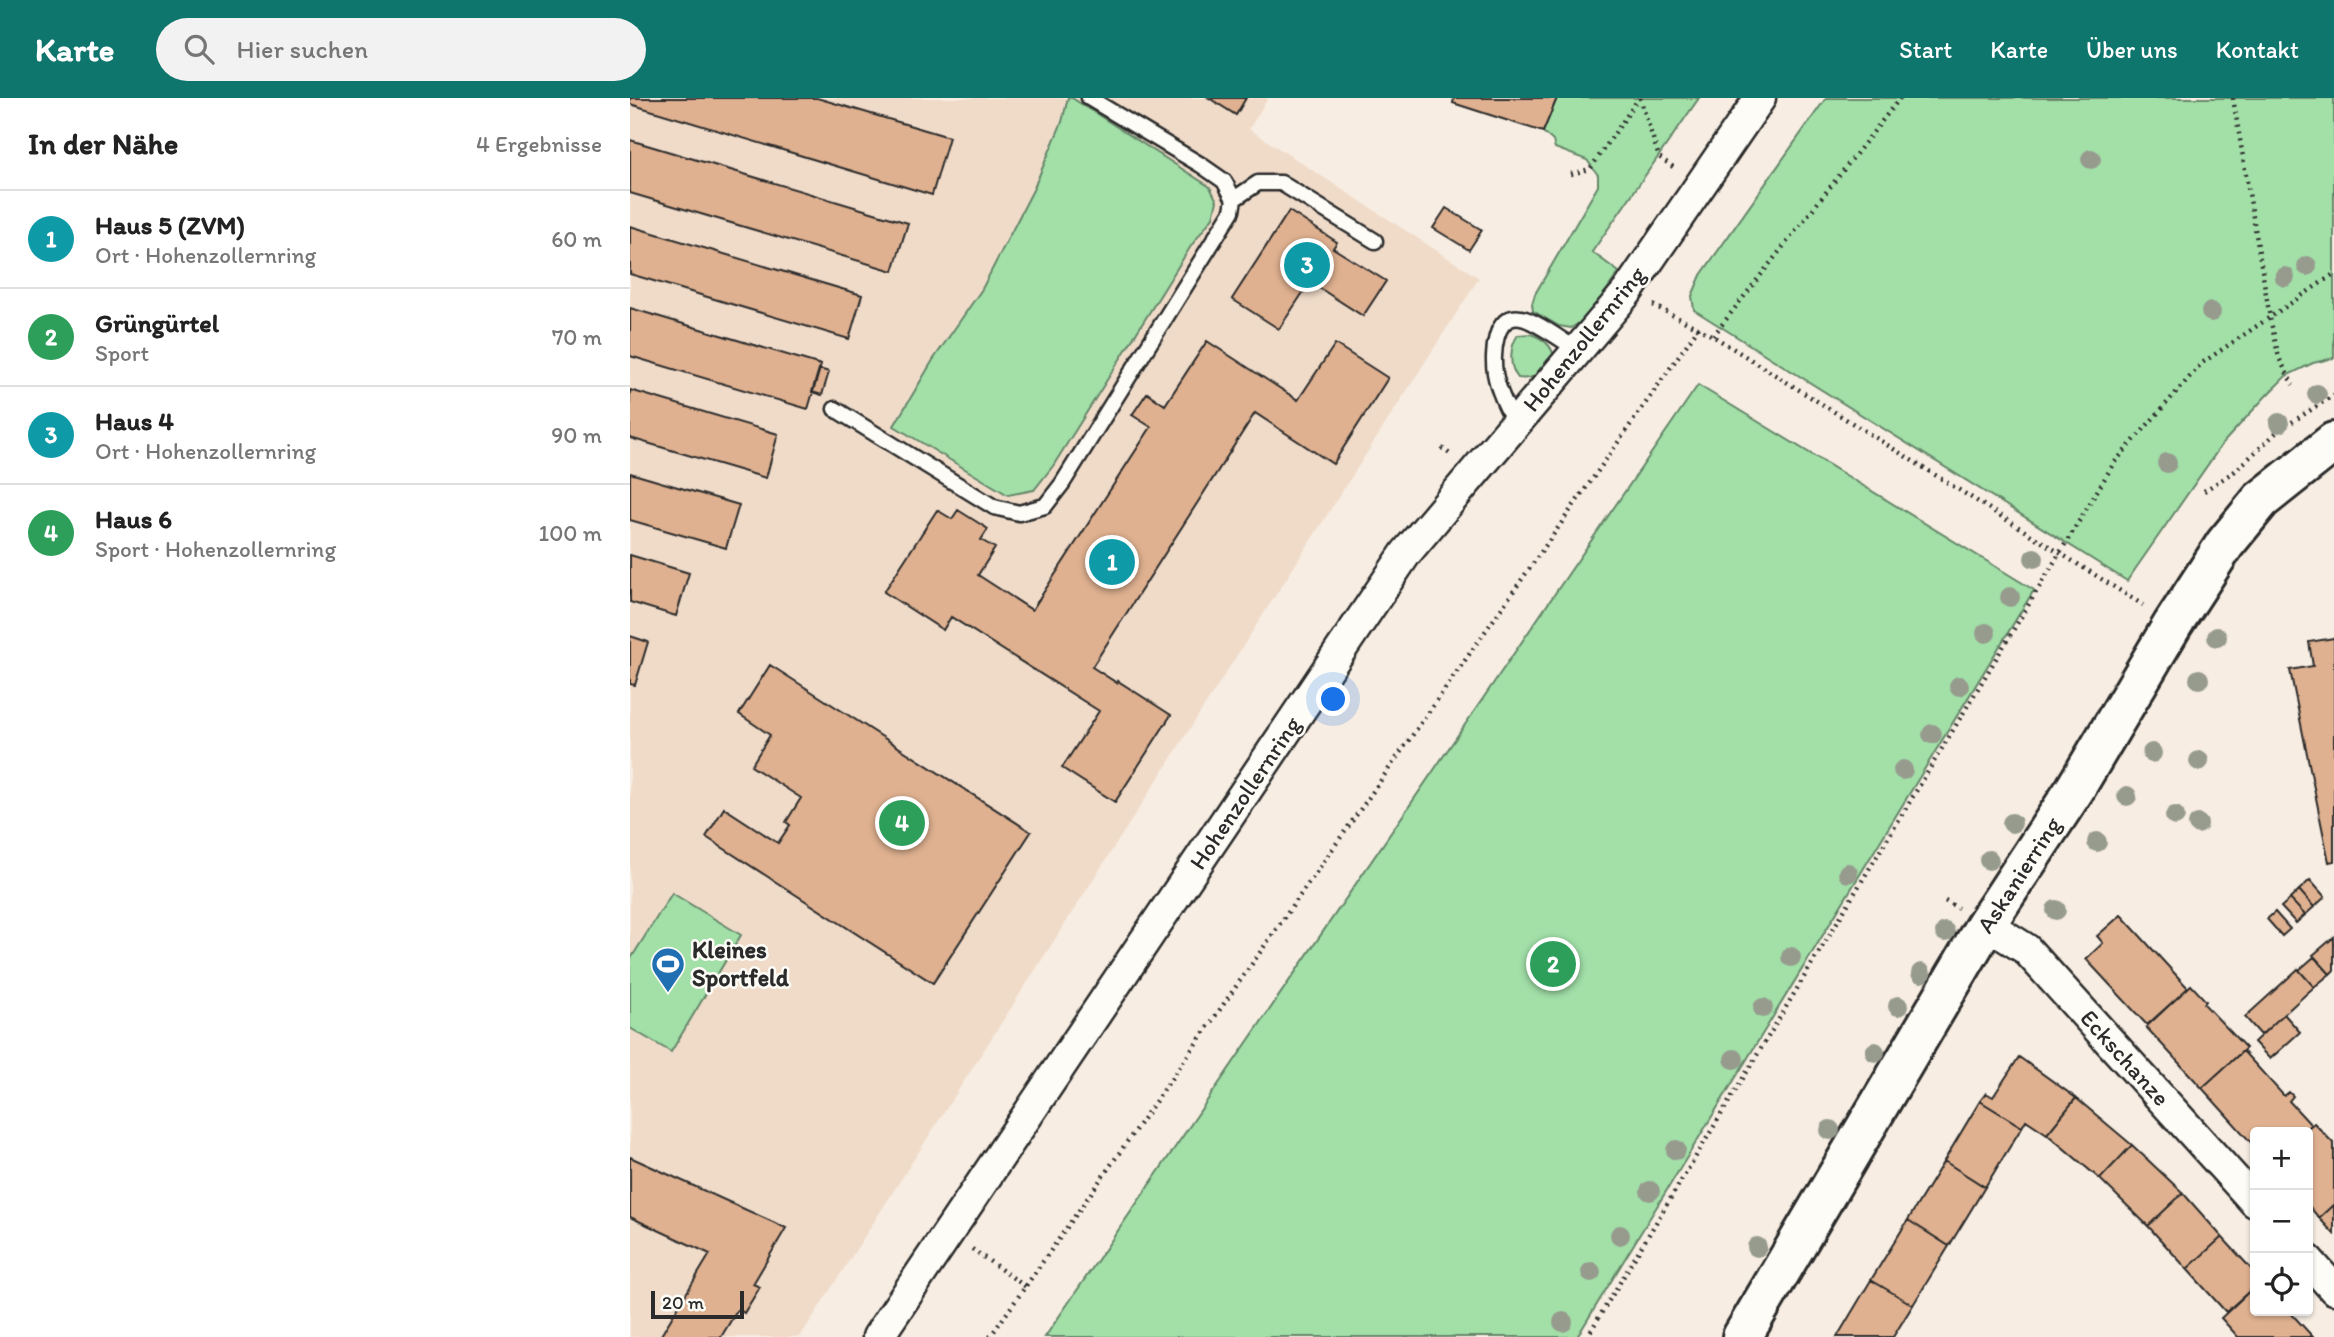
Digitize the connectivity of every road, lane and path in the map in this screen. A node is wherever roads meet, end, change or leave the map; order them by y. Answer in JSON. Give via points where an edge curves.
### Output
{"nodes":[{"id":1,"x":1090,"y":98,"type":"edge"},
{"id":2,"x":1639,"y":98,"type":"edge"},
{"id":3,"x":1760,"y":98,"type":"edge"},
{"id":4,"x":1900,"y":98,"type":"edge"},
{"id":5,"x":2233,"y":98,"type":"edge"},
{"id":6,"x":1571,"y":174,"type":"dead end"},
{"id":7,"x":1699,"y":187,"type":"junction"},
{"id":8,"x":1234,"y":199,"type":"junction"},
{"id":9,"x":1375,"y":241,"type":"dead end"},
{"id":10,"x":2334,"y":274,"type":"edge"},
{"id":11,"x":1627,"y":292,"type":"junction"},
{"id":12,"x":2270,"y":318,"type":"junction"},
{"id":13,"x":1699,"y":327,"type":"junction"},
{"id":14,"x":1713,"y":336,"type":"junction"},
{"id":15,"x":1578,"y":350,"type":"junction"},
{"id":16,"x":2293,"y":385,"type":"dead end"},
{"id":17,"x":2334,"y":395,"type":"edge"},
{"id":18,"x":835,"y":409,"type":"dead end"},
{"id":19,"x":1515,"y":424,"type":"junction"},
{"id":20,"x":2334,"y":442,"type":"edge"},
{"id":21,"x":2204,"y":491,"type":"dead end"},
{"id":22,"x":2061,"y":553,"type":"junction"},
{"id":23,"x":2173,"y":624,"type":"junction"},
{"id":24,"x":1986,"y":925,"type":"junction"},
{"id":25,"x":2250,"y":1196,"type":"edge"},
{"id":26,"x":968,"y":1247,"type":"dead end"},
{"id":27,"x":2313,"y":1266,"type":"edge"},
{"id":28,"x":1026,"y":1287,"type":"junction"},
{"id":29,"x":2334,"y":1289,"type":"edge"},
{"id":30,"x":878,"y":1337,"type":"edge"},
{"id":31,"x":990,"y":1337,"type":"edge"},
{"id":32,"x":1587,"y":1337,"type":"edge"},
{"id":33,"x":1742,"y":1337,"type":"edge"}],
"edges":[{"from":1,"to":8,"type":"lane","via":[[1202,165],[1224,181]]},
{"from":2,"to":6,"type":"path","via":[[1590,169]]},
{"from":2,"to":7,"type":"path","via":[[1659,157]]},
{"from":3,"to":7,"type":"street","name":"Hohenzollernring"},
{"from":4,"to":14,"type":"path"},
{"from":5,"to":12,"type":"path"},
{"from":7,"to":11,"type":"street","name":"Hohenzollernring"},
{"from":8,"to":9,"type":"lane","via":[[1258,183],[1281,183]]},
{"from":8,"to":18,"type":"lane","via":[[1232,211],[1045,506],[1019,513],[994,508]]},
{"from":10,"to":12,"type":"path"},
{"from":11,"to":13,"type":"path"},
{"from":11,"to":15,"type":"street","name":"Hohenzollernring"},
{"from":12,"to":16,"type":"path","via":[[2279,358]]},
{"from":12,"to":22,"type":"path","via":[[2202,363],[2113,463]]},
{"from":13,"to":14,"type":"path"},
{"from":13,"to":28,"type":"path"},
{"from":14,"to":22,"type":"path"},
{"from":15,"to":19,"type":"street","name":"Hohenzollernring"},
{"from":15,"to":19,"type":"lane","via":[[1525,318],[1503,323],[1496,344],[1495,374]]},
{"from":17,"to":21,"type":"path","via":[[2278,431],[2235,471]]},
{"from":19,"to":30,"type":"street","name":"Hohenzollernring","via":[[1406,553]]},
{"from":20,"to":23,"type":"main road","name":"Askanierring","via":[[2262,500],[2225,544]]},
{"from":22,"to":23,"type":"path"},
{"from":22,"to":32,"type":"path"},
{"from":23,"to":24,"type":"main road","name":"Askanierring","via":[[2075,789]]},
{"from":24,"to":25,"type":"street","name":"Eckschanze","via":[[2026,949]]},
{"from":24,"to":33,"type":"main road","name":"Askanierring"},
{"from":26,"to":28,"type":"path"},
{"from":27,"to":29,"type":"street"},
{"from":28,"to":31,"type":"path"}]}
